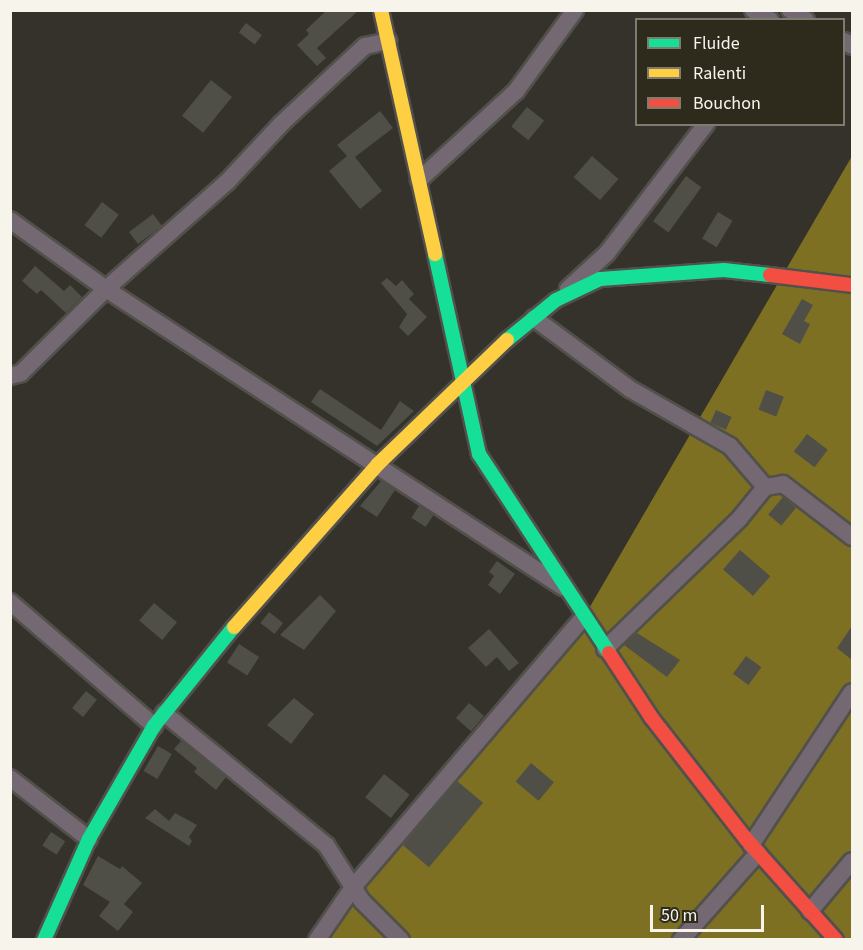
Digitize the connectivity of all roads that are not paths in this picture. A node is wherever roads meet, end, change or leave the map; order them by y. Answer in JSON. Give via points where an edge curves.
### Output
{"nodes":[{"id":1,"x":381,"y":10,"type":"edge"},
{"id":2,"x":575,"y":10,"type":"edge"},
{"id":3,"x":753,"y":10,"type":"edge"},
{"id":4,"x":790,"y":10,"type":"edge"},
{"id":5,"x":767,"y":18,"type":"edge"},
{"id":6,"x":803,"y":18,"type":"edge"},
{"id":7,"x":388,"y":41,"type":"junction"},
{"id":8,"x":704,"y":126,"type":"edge"},
{"id":9,"x":419,"y":180,"type":"junction"},
{"id":10,"x":10,"y":220,"type":"edge"},
{"id":11,"x":852,"y":285,"type":"edge"},
{"id":12,"x":106,"y":289,"type":"junction"},
{"id":13,"x":556,"y":300,"type":"junction"},
{"id":14,"x":534,"y":318,"type":"junction"},
{"id":15,"x":10,"y":376,"type":"edge"},
{"id":16,"x":463,"y":379,"type":"junction"},
{"id":17,"x":378,"y":464,"type":"junction"},
{"id":18,"x":765,"y":487,"type":"junction"},
{"id":19,"x":852,"y":537,"type":"edge"},
{"id":20,"x":566,"y":589,"type":"junction"},
{"id":21,"x":10,"y":602,"type":"edge"},
{"id":22,"x":584,"y":616,"type":"junction"},
{"id":23,"x":604,"y":649,"type":"junction"},
{"id":24,"x":852,"y":692,"type":"edge"},
{"id":25,"x":159,"y":720,"type":"junction"},
{"id":26,"x":10,"y":778,"type":"edge"},
{"id":27,"x":89,"y":839,"type":"junction"},
{"id":28,"x":754,"y":849,"type":"junction"},
{"id":29,"x":852,"y":861,"type":"edge"},
{"id":30,"x":354,"y":886,"type":"junction"},
{"id":31,"x":810,"y":911,"type":"junction"},
{"id":32,"x":44,"y":939,"type":"edge"},
{"id":33,"x":317,"y":939,"type":"edge"},
{"id":34,"x":401,"y":939,"type":"edge"},
{"id":35,"x":681,"y":939,"type":"edge"},
{"id":36,"x":836,"y":939,"type":"edge"}],
"edges":[{"from":1,"to":7,"type":"street"},
{"from":2,"to":9,"type":"street","via":[[516,91]]},
{"from":3,"to":5,"type":"street"},
{"from":4,"to":6,"type":"street"},
{"from":7,"to":9,"type":"street"},
{"from":7,"to":12,"type":"street","via":[[364,46],[281,124],[227,182]]},
{"from":8,"to":13,"type":"street","via":[[606,253]]},
{"from":9,"to":16,"type":"street"},
{"from":10,"to":12,"type":"street"},
{"from":11,"to":13,"type":"street","via":[[724,270],[600,279]]},
{"from":12,"to":15,"type":"street","via":[[21,373]]},
{"from":12,"to":17,"type":"street"},
{"from":13,"to":14,"type":"street"},
{"from":14,"to":16,"type":"street"},
{"from":14,"to":18,"type":"street","via":[[630,389],[730,446]]},
{"from":16,"to":17,"type":"street"},
{"from":16,"to":20,"type":"street","via":[[479,454]]},
{"from":17,"to":20,"type":"street"},
{"from":17,"to":25,"type":"street","via":[[214,650]]},
{"from":18,"to":19,"type":"street","via":[[783,484]]},
{"from":18,"to":23,"type":"street","via":[[740,518]]},
{"from":20,"to":22,"type":"street"},
{"from":21,"to":25,"type":"street"},
{"from":22,"to":23,"type":"street"},
{"from":22,"to":30,"type":"street"},
{"from":23,"to":28,"type":"street","via":[[657,726]]},
{"from":24,"to":28,"type":"street"},
{"from":25,"to":27,"type":"street"},
{"from":25,"to":30,"type":"street","via":[[326,845]]},
{"from":26,"to":27,"type":"street"},
{"from":27,"to":32,"type":"street"},
{"from":28,"to":31,"type":"street"},
{"from":28,"to":35,"type":"street"},
{"from":29,"to":31,"type":"street"},
{"from":30,"to":33,"type":"street"},
{"from":30,"to":34,"type":"street","via":[[362,901]]},
{"from":31,"to":36,"type":"street"}]}
